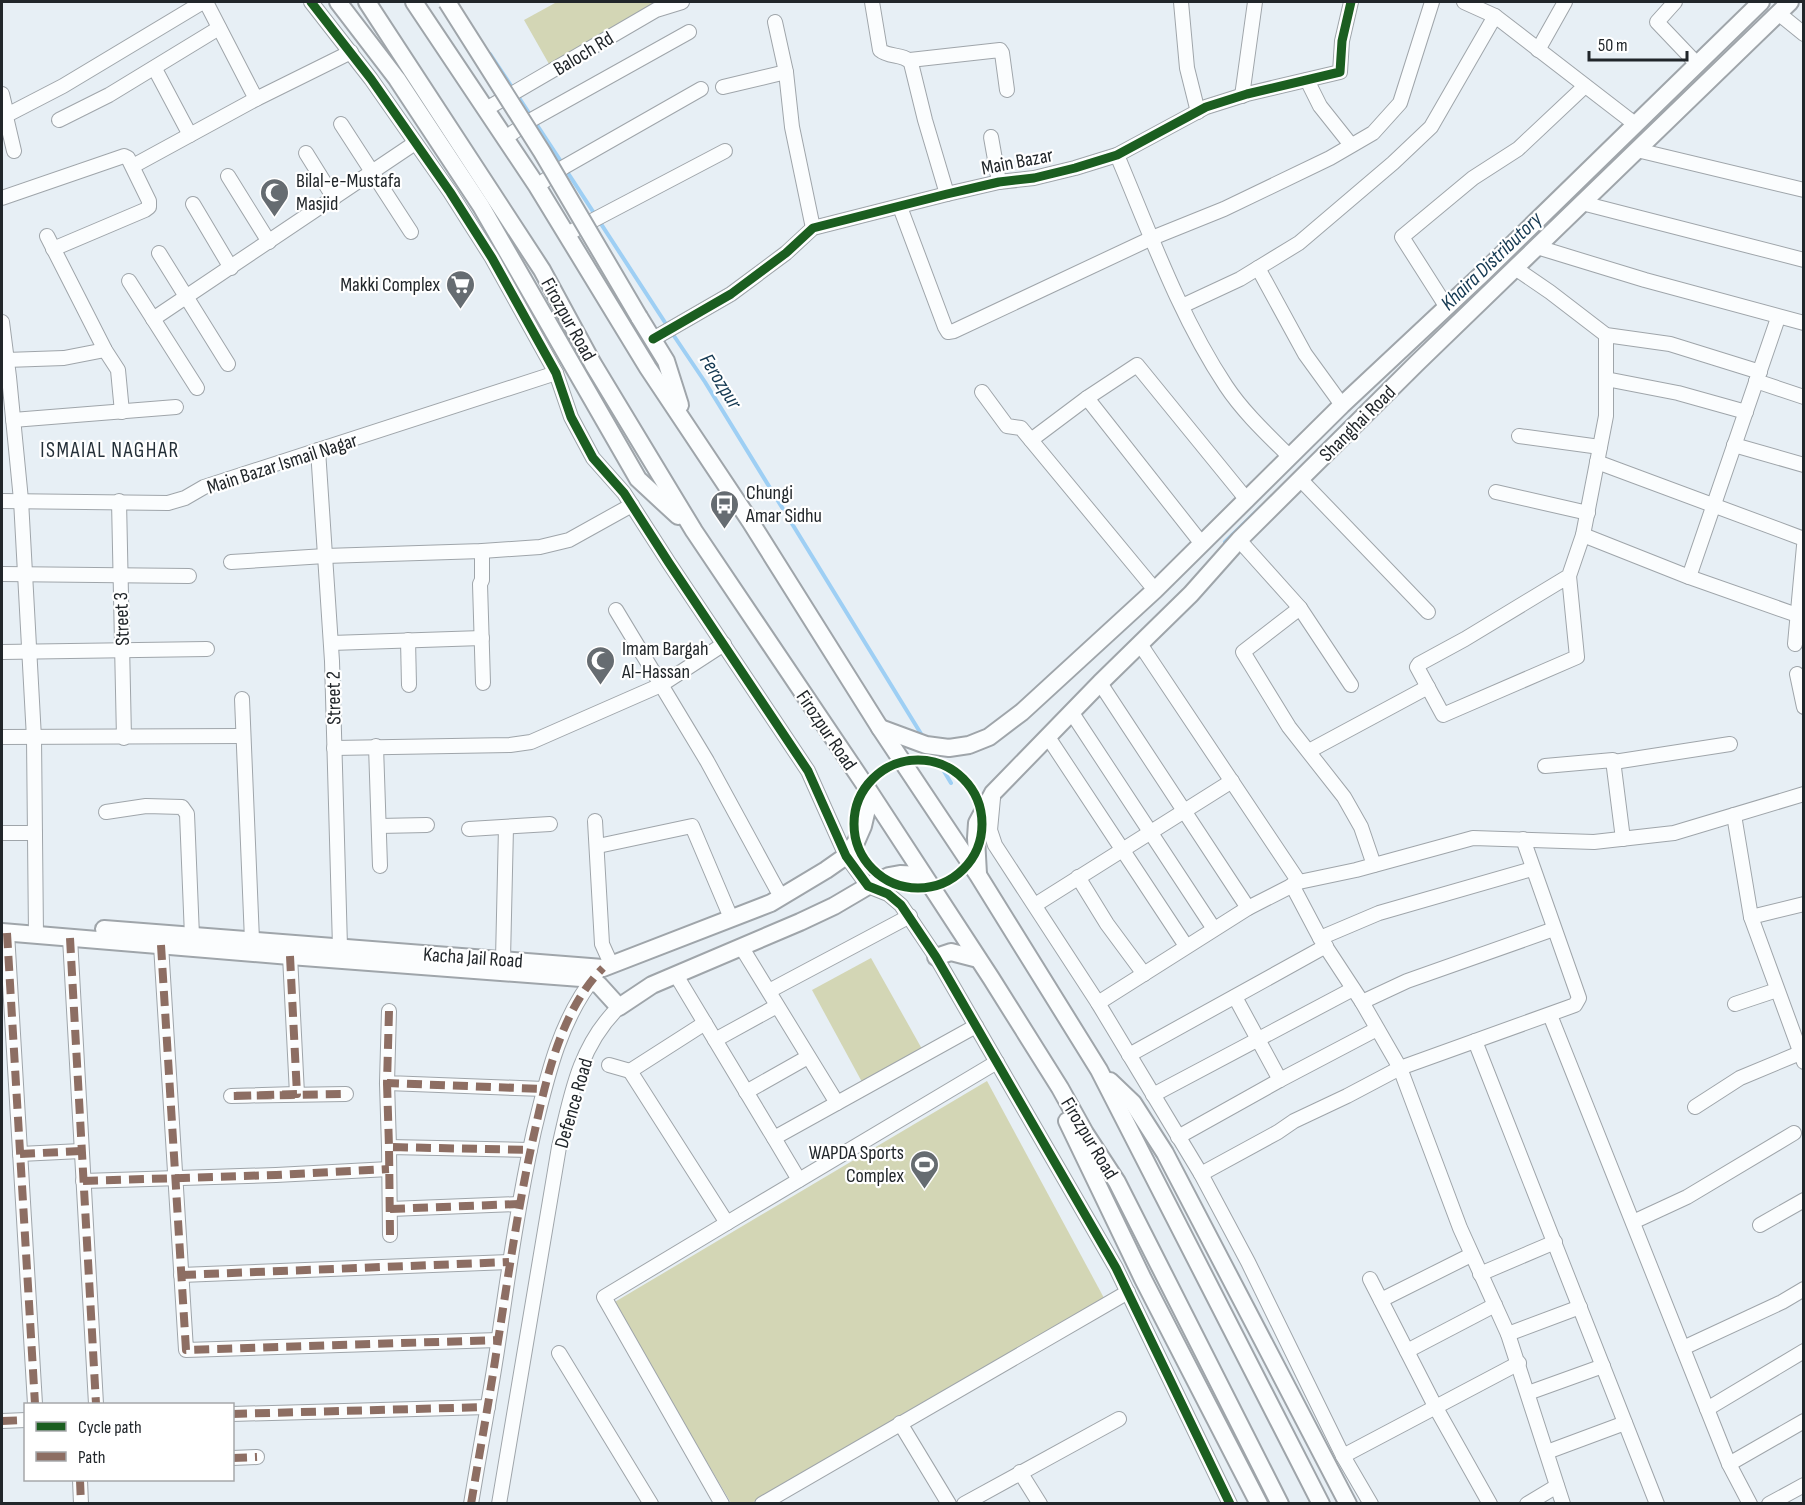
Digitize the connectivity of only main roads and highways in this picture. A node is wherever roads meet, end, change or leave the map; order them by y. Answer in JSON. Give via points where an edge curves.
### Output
{"nodes":[{"id":1,"x":338,"y":2,"type":"edge"},
{"id":2,"x":367,"y":2,"type":"edge"},
{"id":3,"x":414,"y":2,"type":"edge"},
{"id":4,"x":447,"y":2,"type":"edge"},
{"id":5,"x":1761,"y":2,"type":"edge"},
{"id":6,"x":1784,"y":7,"type":"edge"},
{"id":7,"x":686,"y":426,"type":"junction"},
{"id":8,"x":694,"y":531,"type":"junction"},
{"id":9,"x":880,"y":728,"type":"junction"},
{"id":10,"x":867,"y":788,"type":"junction"},
{"id":11,"x":923,"y":875,"type":"junction"},
{"id":12,"x":978,"y":875,"type":"junction"},
{"id":13,"x":4,"y":929,"type":"edge"},
{"id":14,"x":36,"y":930,"type":"junction"},
{"id":15,"x":936,"y":957,"type":"road end"},
{"id":16,"x":978,"y":959,"type":"junction"},
{"id":17,"x":1099,"y":1070,"type":"junction"},
{"id":18,"x":1060,"y":1088,"type":"junction"},
{"id":19,"x":1259,"y":1503,"type":"edge"},
{"id":20,"x":1280,"y":1503,"type":"edge"},
{"id":21,"x":1321,"y":1503,"type":"edge"},
{"id":22,"x":1348,"y":1503,"type":"edge"}],
"edges":[{"from":1,"to":8,"type":"main road","via":[[397,79],[475,197],[638,479]]},
{"from":2,"to":8,"type":"main road","name":"Firozpur Road","via":[[542,270],[593,364]]},
{"from":3,"to":7,"type":"main road","name":"Firozpur Road","via":[[537,186]]},
{"from":4,"to":7,"type":"main road","bridge":true,"via":[[666,361]]},
{"from":5,"to":9,"type":"main road","name":"Shanghai Road","via":[[1342,405],[1155,591],[1022,712],[989,737],[949,748],[926,745]]},
{"from":6,"to":12,"type":"main road","name":"Shanghai Road","via":[[1300,479],[993,793],[977,823]]},
{"from":7,"to":9,"type":"main road","name":"Firozpur Road"},
{"from":8,"to":10,"type":"main road","name":"Firozpur Road"},
{"from":9,"to":12,"type":"main road","name":"Firozpur Road"},
{"from":10,"to":11,"type":"main road","name":"Firozpur Road"},
{"from":10,"to":14,"type":"main road","name":"Kacha Jail Road","via":[[863,826],[846,856],[771,903],[607,966],[192,936]]},
{"from":11,"to":14,"type":"main road","name":"Defence Road","via":[[900,873],[867,886],[834,906],[652,985],[620,1007],[605,990],[581,978],[70,938]]},
{"from":11,"to":16,"type":"main road","name":"Firozpur Road"},
{"from":12,"to":17,"type":"main road","name":"Firozpur Road"},
{"from":13,"to":14,"type":"main road","name":"Kacha Jail Road"},
{"from":15,"to":16,"type":"main road","via":[[951,952]]},
{"from":16,"to":18,"type":"main road","name":"Firozpur Road"},
{"from":17,"to":21,"type":"main road","name":"Firozpur Road"},
{"from":17,"to":22,"type":"main road","via":[[1133,1103],[1165,1153]]},
{"from":18,"to":19,"type":"main road","via":[[1062,1109],[1143,1279]]},
{"from":18,"to":20,"type":"main road","name":"Firozpur Road","via":[[1118,1182]]}]}
